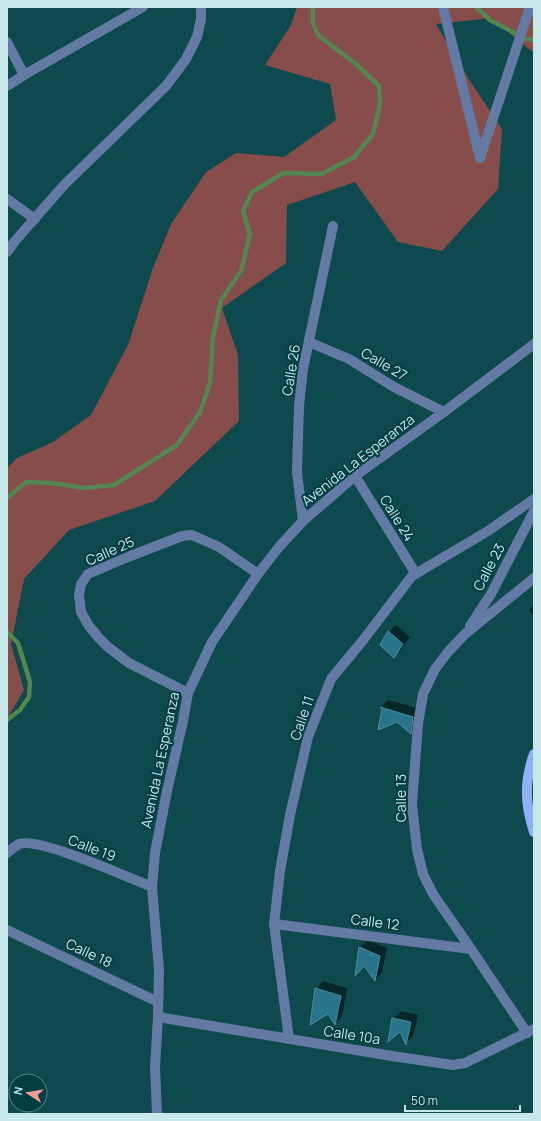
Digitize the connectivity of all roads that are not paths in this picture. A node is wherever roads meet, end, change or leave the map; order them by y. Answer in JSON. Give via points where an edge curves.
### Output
{"nodes":[{"id":1,"x":143,"y":7,"type":"edge"},
{"id":2,"x":201,"y":7,"type":"edge"},
{"id":3,"x":443,"y":7,"type":"edge"},
{"id":4,"x":530,"y":7,"type":"edge"},
{"id":5,"x":7,"y":42,"type":"edge"},
{"id":6,"x":24,"y":75,"type":"junction"},
{"id":7,"x":7,"y":86,"type":"edge"},
{"id":8,"x":7,"y":199,"type":"edge"},
{"id":9,"x":35,"y":219,"type":"junction"},
{"id":10,"x":333,"y":226,"type":"dead end"},
{"id":11,"x":7,"y":252,"type":"edge"},
{"id":12,"x":309,"y":342,"type":"junction"},
{"id":13,"x":534,"y":344,"type":"edge"},
{"id":14,"x":444,"y":412,"type":"junction"},
{"id":15,"x":355,"y":476,"type":"junction"},
{"id":16,"x":534,"y":499,"type":"edge"},
{"id":17,"x":534,"y":511,"type":"edge"},
{"id":18,"x":303,"y":520,"type":"junction"},
{"id":19,"x":258,"y":574,"type":"junction"},
{"id":20,"x":416,"y":574,"type":"junction"},
{"id":21,"x":534,"y":578,"type":"edge"},
{"id":22,"x":465,"y":634,"type":"junction"},
{"id":23,"x":188,"y":693,"type":"junction"},
{"id":24,"x":534,"y":754,"type":"edge"},
{"id":25,"x":534,"y":832,"type":"edge"},
{"id":26,"x":7,"y":853,"type":"edge"},
{"id":27,"x":152,"y":888,"type":"junction"},
{"id":28,"x":274,"y":924,"type":"junction"},
{"id":29,"x":7,"y":930,"type":"edge"},
{"id":30,"x":471,"y":949,"type":"junction"},
{"id":31,"x":158,"y":1002,"type":"junction"},
{"id":32,"x":158,"y":1017,"type":"junction"},
{"id":33,"x":530,"y":1031,"type":"edge"},
{"id":34,"x":289,"y":1039,"type":"junction"},
{"id":35,"x":157,"y":1114,"type":"edge"}],
"edges":[{"from":1,"to":6,"type":"street"},
{"from":2,"to":9,"type":"street","via":[[197,37],[186,59],[166,86],[64,185]]},
{"from":3,"to":4,"type":"street","via":[[480,158]]},
{"from":5,"to":6,"type":"street"},
{"from":6,"to":7,"type":"street"},
{"from":8,"to":9,"type":"street"},
{"from":9,"to":11,"type":"street"},
{"from":10,"to":12,"type":"street","name":"Calle 26"},
{"from":12,"to":14,"type":"street","name":"Calle 27","via":[[349,360],[394,387]]},
{"from":12,"to":18,"type":"street","name":"Calle 26","via":[[299,406],[297,472]]},
{"from":13,"to":14,"type":"street","name":"Avenida La Esperanza"},
{"from":14,"to":15,"type":"street","name":"Avenida La Esperanza"},
{"from":15,"to":18,"type":"street","name":"Avenida La Esperanza"},
{"from":15,"to":20,"type":"street","name":"Calle 24"},
{"from":16,"to":20,"type":"street","name":"Calle 11","via":[[488,531]]},
{"from":17,"to":22,"type":"street","name":"Calle 23","via":[[491,594]]},
{"from":18,"to":19,"type":"street","name":"Avenida La Esperanza"},
{"from":19,"to":23,"type":"street","name":"Avenida La Esperanza","via":[[212,642]]},
{"from":19,"to":23,"type":"street","name":"Calle 25","via":[[219,547],[192,535],[182,536],[88,574],[81,584],[81,612],[98,637],[129,662]]},
{"from":20,"to":28,"type":"street","name":"Calle 11","via":[[330,679],[308,737],[290,815]]},
{"from":21,"to":22,"type":"street","name":"Calle 13"},
{"from":22,"to":30,"type":"street","name":"Calle 13","via":[[435,669],[423,694],[418,724],[412,805],[423,874],[433,894]]},
{"from":23,"to":27,"type":"street","name":"Avenida La Esperanza","via":[[155,853]]},
{"from":24,"to":25,"type":"main road","via":[[529,768],[526,793]]},
{"from":26,"to":27,"type":"street","name":"Calle 19","via":[[20,844],[34,844],[66,852]]},
{"from":27,"to":31,"type":"street","name":"Avenida La Esperanza","via":[[159,970]]},
{"from":28,"to":30,"type":"street","name":"Calle 12"},
{"from":28,"to":34,"type":"street","name":"Calle 11"},
{"from":29,"to":31,"type":"street","name":"Calle 18"},
{"from":30,"to":33,"type":"street","name":"Calle 13"},
{"from":31,"to":32,"type":"street","name":"Avenida La Esperanza"},
{"from":32,"to":34,"type":"street","name":"Calle 10a"},
{"from":32,"to":35,"type":"street","name":"Avenida La Esperanza","via":[[155,1067]]},
{"from":33,"to":34,"type":"street","name":"Calle 10a","via":[[465,1063],[453,1065]]}]}
